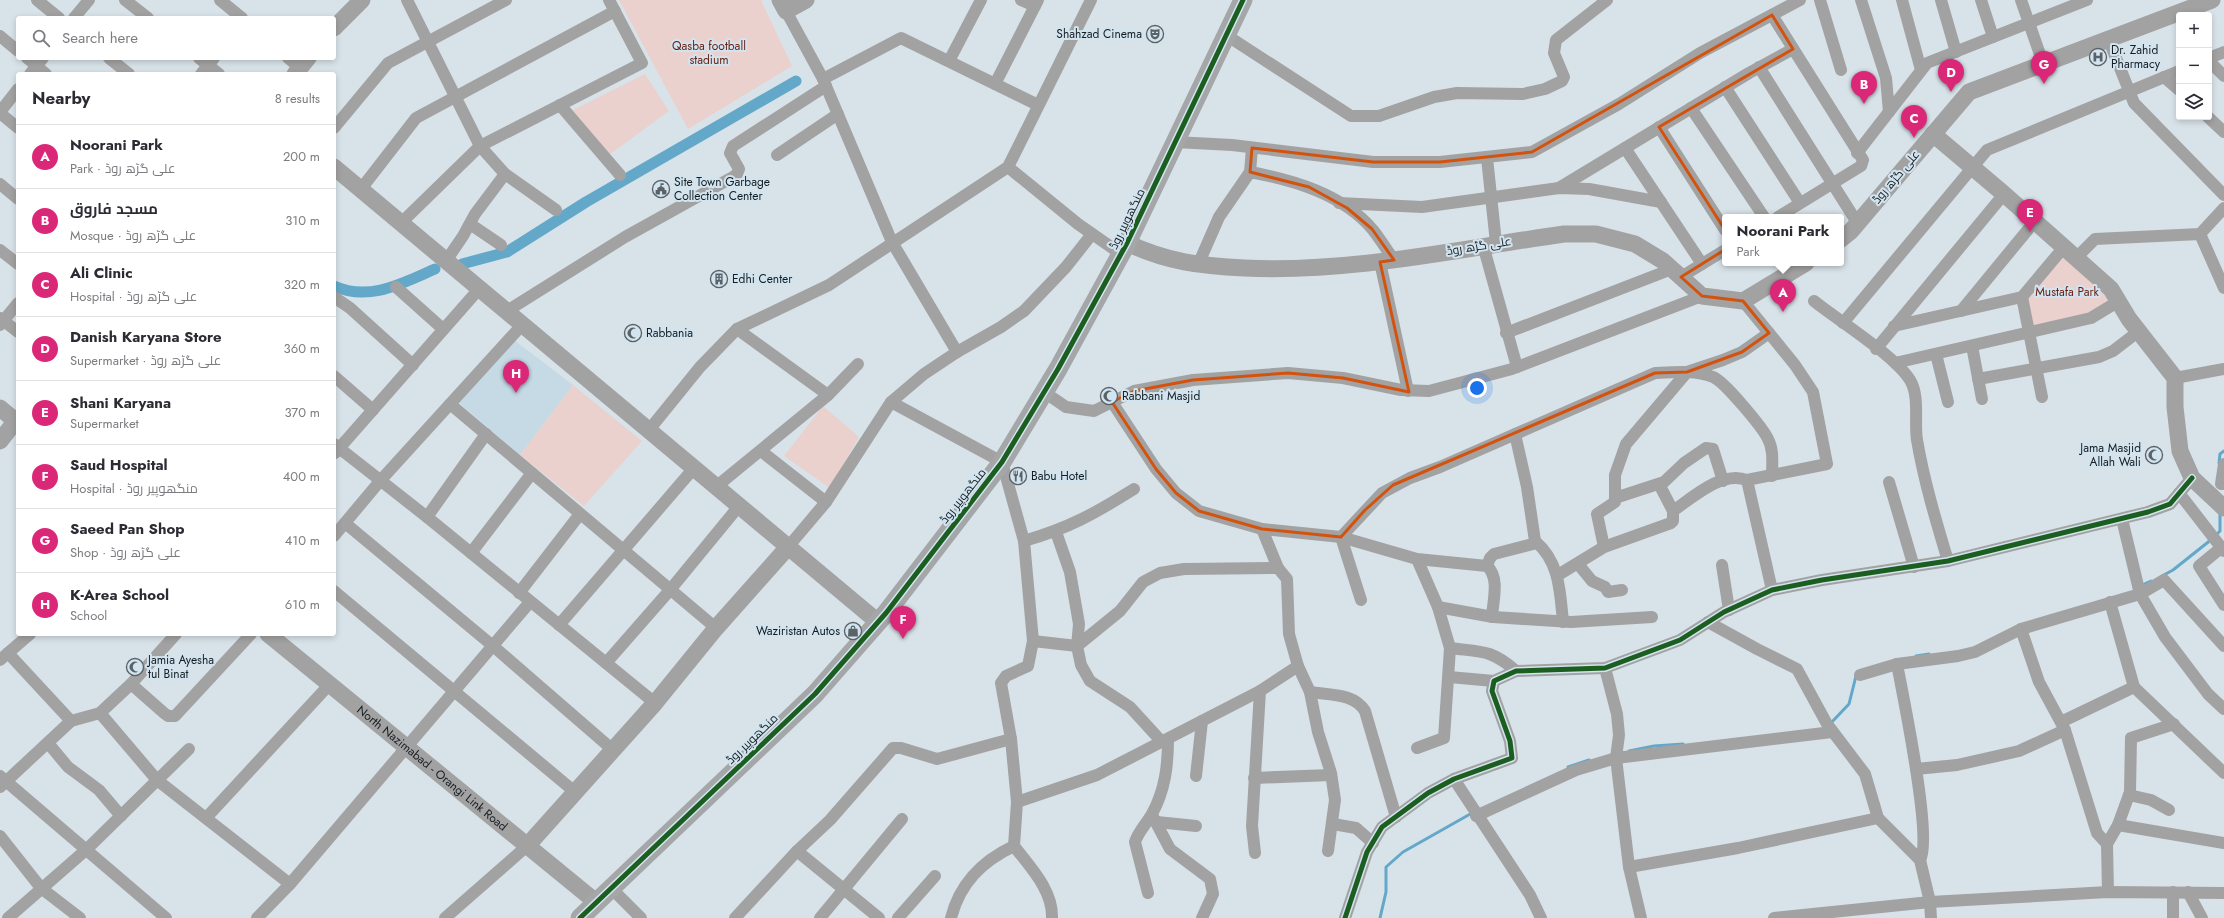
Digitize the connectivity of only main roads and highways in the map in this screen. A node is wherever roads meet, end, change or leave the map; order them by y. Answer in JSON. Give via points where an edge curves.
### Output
{"nodes":[{"id":1,"x":1243,"y":0,"type":"edge"},
{"id":2,"x":580,"y":918,"type":"edge"}],
"edges":[{"from":1,"to":2,"type":"main road","name":"منگھوپیر روڈ","via":[[1124,249],[1002,462],[878,622],[814,694]]}]}
